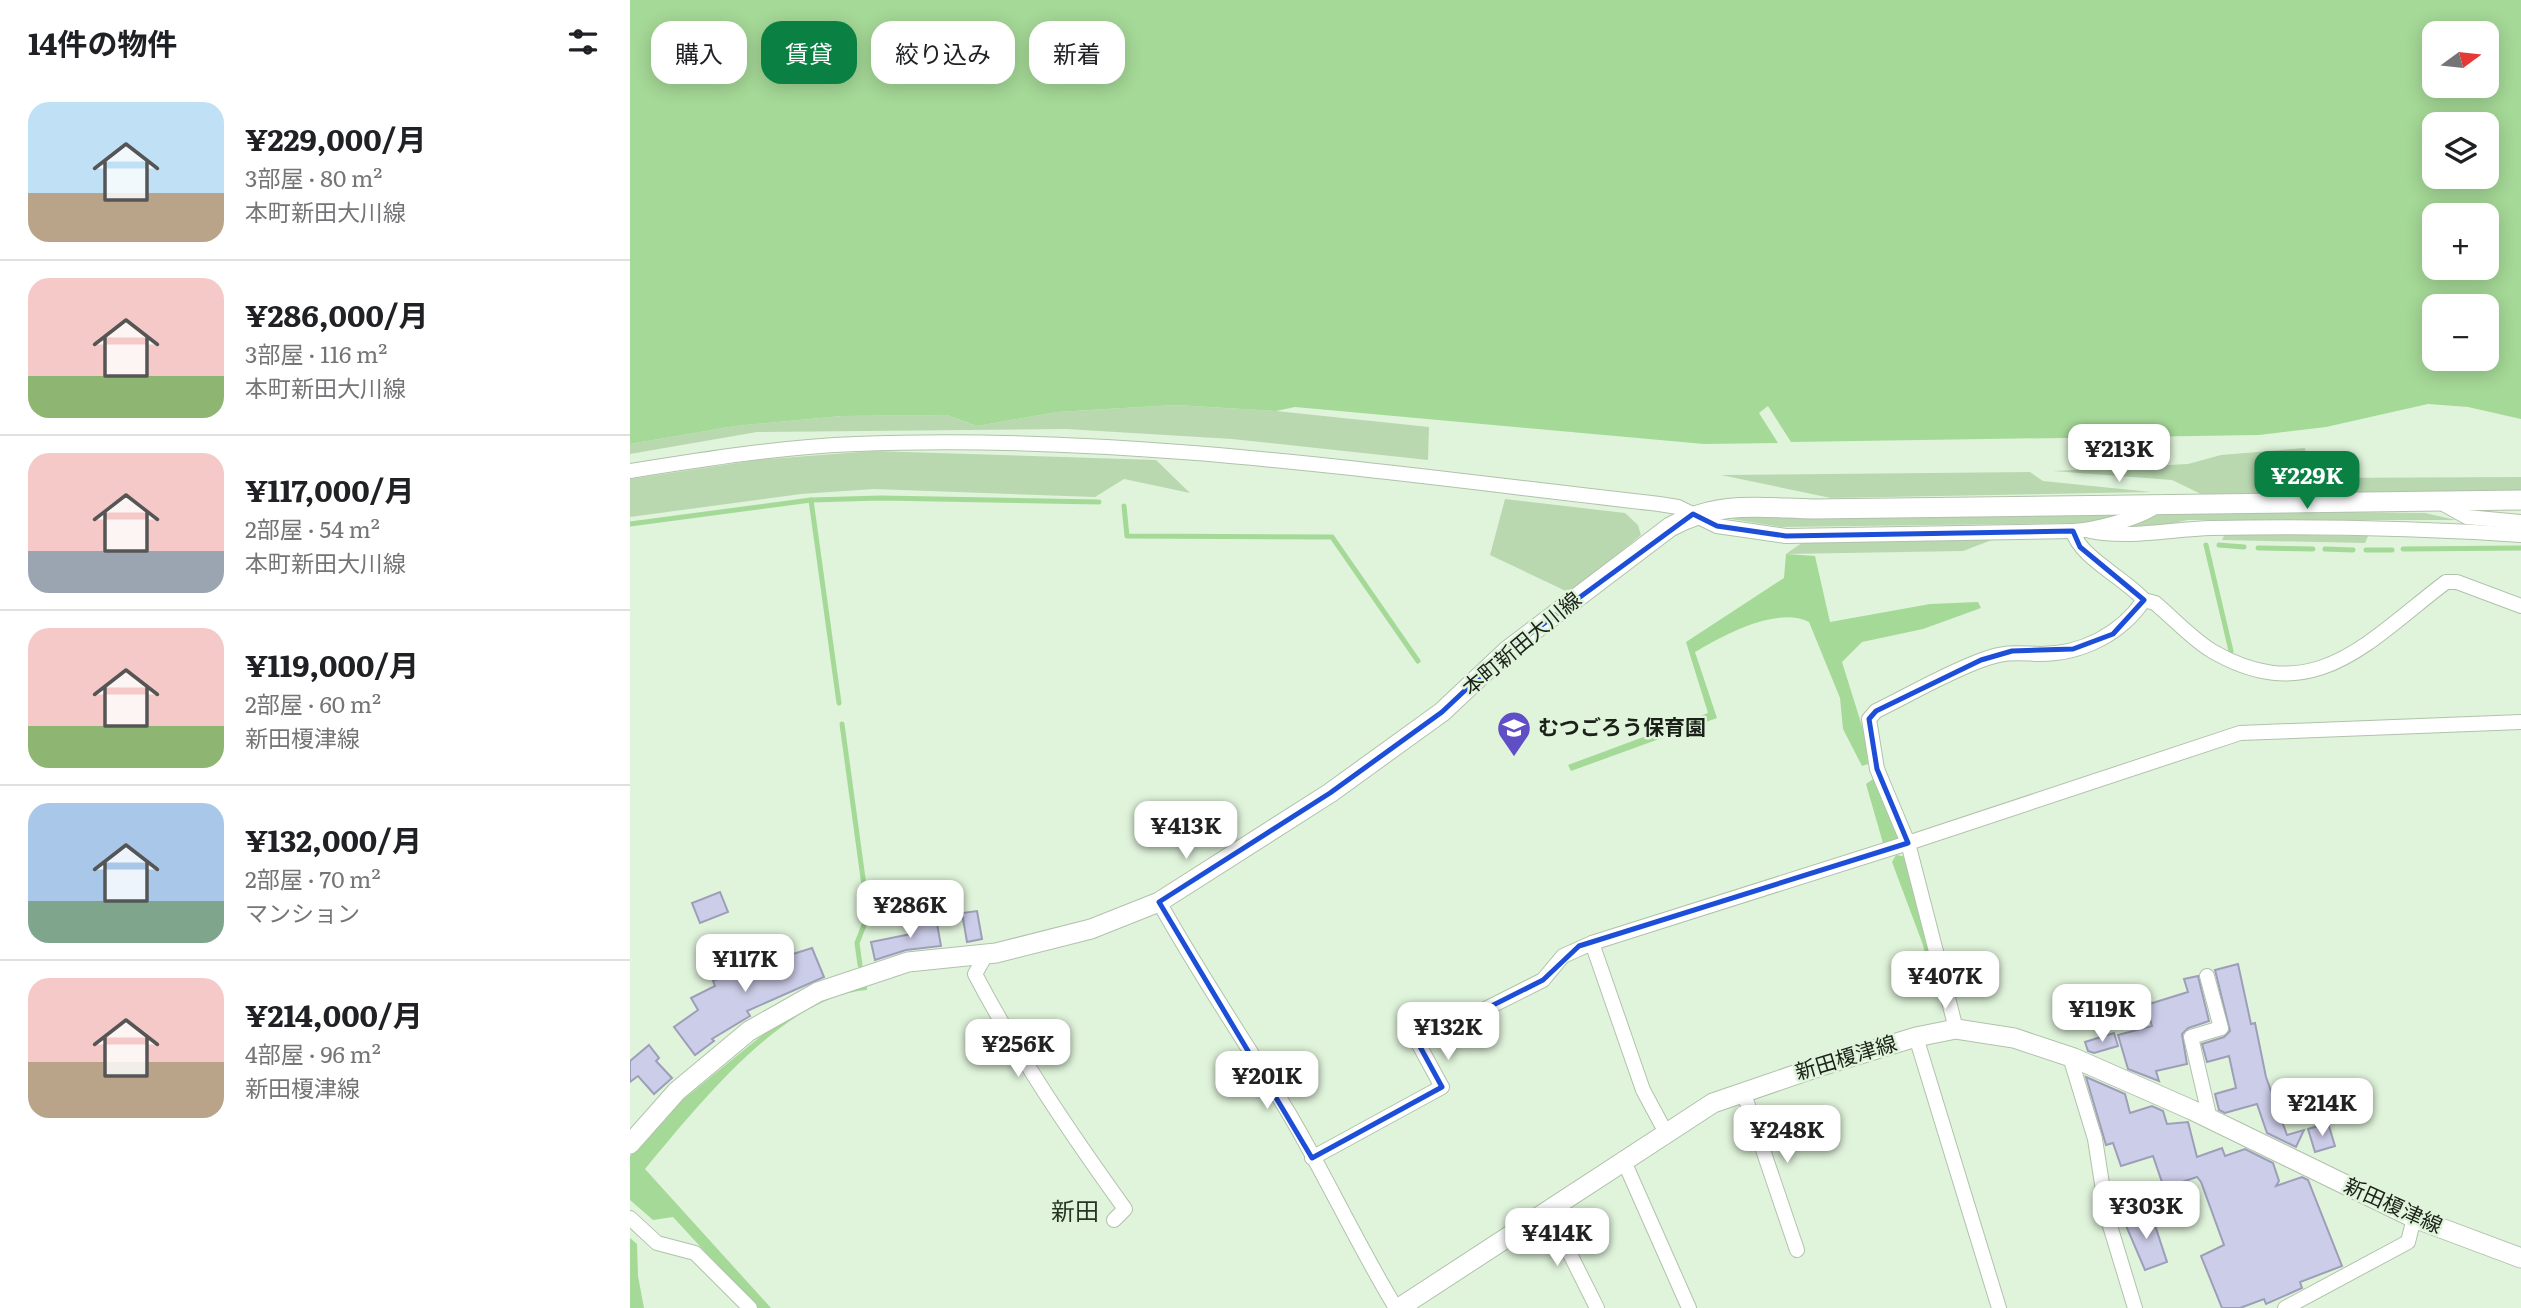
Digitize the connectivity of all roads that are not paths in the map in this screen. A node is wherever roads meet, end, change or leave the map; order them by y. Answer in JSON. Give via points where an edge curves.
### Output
{"nodes":[{"id":1,"x":630,"y":471,"type":"edge"},
{"id":2,"x":2521,"y":500,"type":"edge"},
{"id":3,"x":2438,"y":501,"type":"junction"},
{"id":4,"x":2160,"y":503,"type":"junction"},
{"id":5,"x":1693,"y":514,"type":"junction"},
{"id":6,"x":2521,"y":522,"type":"edge"},
{"id":7,"x":2073,"y":531,"type":"junction"},
{"id":8,"x":2090,"y":531,"type":"junction"},
{"id":9,"x":2521,"y":536,"type":"edge"},
{"id":10,"x":2144,"y":600,"type":"junction"},
{"id":11,"x":2521,"y":606,"type":"edge"},
{"id":12,"x":2521,"y":722,"type":"edge"},
{"id":13,"x":1908,"y":843,"type":"junction"},
{"id":14,"x":1159,"y":902,"type":"junction"},
{"id":15,"x":1592,"y":943,"type":"junction"},
{"id":16,"x":987,"y":953,"type":"junction"},
{"id":17,"x":2207,"y":976,"type":"dead end"},
{"id":18,"x":1956,"y":1029,"type":"junction"},
{"id":19,"x":1916,"y":1037,"type":"junction"},
{"id":20,"x":2070,"y":1057,"type":"junction"},
{"id":21,"x":1743,"y":1091,"type":"junction"},
{"id":22,"x":2210,"y":1119,"type":"junction"},
{"id":23,"x":1665,"y":1131,"type":"junction"},
{"id":24,"x":630,"y":1144,"type":"edge"},
{"id":25,"x":1312,"y":1158,"type":"junction"},
{"id":26,"x":1623,"y":1159,"type":"junction"},
{"id":27,"x":1549,"y":1212,"type":"junction"},
{"id":28,"x":630,"y":1218,"type":"edge"},
{"id":29,"x":2414,"y":1218,"type":"junction"},
{"id":30,"x":1114,"y":1220,"type":"dead end"},
{"id":31,"x":1797,"y":1250,"type":"dead end"},
{"id":32,"x":2521,"y":1258,"type":"edge"},
{"id":33,"x":750,"y":1308,"type":"edge"},
{"id":34,"x":1397,"y":1308,"type":"edge"},
{"id":35,"x":1597,"y":1308,"type":"edge"},
{"id":36,"x":1689,"y":1308,"type":"edge"},
{"id":37,"x":1999,"y":1308,"type":"edge"},
{"id":38,"x":2135,"y":1308,"type":"edge"},
{"id":39,"x":2285,"y":1308,"type":"edge"}],
"edges":[{"from":1,"to":5,"type":"street","via":[[756,451],[950,442],[1162,451],[1659,504]]},
{"from":2,"to":3,"type":"main road","name":"本町新田大川線"},
{"from":3,"to":4,"type":"main road","name":"本町新田大川線"},
{"from":3,"to":6,"type":"street","via":[[2467,517]]},
{"from":4,"to":5,"type":"main road","name":"本町新田大川線","via":[[1718,508]]},
{"from":4,"to":8,"type":"street","via":[[2146,513]]},
{"from":5,"to":7,"type":"street","via":[[1717,526],[1786,536]]},
{"from":5,"to":14,"type":"main road","name":"本町新田大川線","via":[[1508,650],[1442,712],[1331,793]]},
{"from":7,"to":8,"type":"street"},
{"from":7,"to":10,"type":"street","via":[[2080,547]]},
{"from":8,"to":9,"type":"street","via":[[2148,534],[2212,528],[2360,528]]},
{"from":10,"to":11,"type":"street","via":[[2155,603],[2210,650],[2242,666],[2282,675],[2323,669],[2360,649],[2446,582]]},
{"from":10,"to":13,"type":"street","via":[[2113,634],[2073,649],[2041,654],[2012,651],[1981,660],[1876,711],[1869,719],[1877,769]]},
{"from":12,"to":13,"type":"street","via":[[2240,733]]},
{"from":13,"to":15,"type":"street"},
{"from":13,"to":18,"type":"street"},
{"from":14,"to":16,"type":"main road","name":"本町新田大川線","via":[[1091,929]]},
{"from":14,"to":25,"type":"street"},
{"from":15,"to":23,"type":"street","via":[[1643,1090]]},
{"from":15,"to":25,"type":"street","via":[[1563,956],[1542,980],[1419,1043],[1442,1087]]},
{"from":16,"to":24,"type":"main road","name":"本町新田大川線","via":[[908,962],[818,992],[779,1012],[677,1091]]},
{"from":16,"to":30,"type":"street","via":[[975,974],[1012,1043],[1125,1209]]},
{"from":17,"to":22,"type":"street","via":[[2221,1028],[2191,1037]]},
{"from":18,"to":19,"type":"main road","name":"新田榎津線"},
{"from":18,"to":20,"type":"main road","name":"新田榎津線","via":[[2004,1036]]},
{"from":19,"to":21,"type":"main road","name":"新田榎津線"},
{"from":19,"to":37,"type":"street"},
{"from":20,"to":22,"type":"main road","name":"新田榎津線"},
{"from":20,"to":38,"type":"street","via":[[2095,1139],[2107,1216]]},
{"from":21,"to":23,"type":"main road","name":"新田榎津線"},
{"from":21,"to":31,"type":"street"},
{"from":22,"to":29,"type":"main road","name":"新田榎津線"},
{"from":23,"to":26,"type":"main road","name":"新田榎津線"},
{"from":25,"to":34,"type":"street"},
{"from":26,"to":27,"type":"main road","name":"新田榎津線"},
{"from":26,"to":36,"type":"street"},
{"from":27,"to":34,"type":"main road","name":"新田榎津線"},
{"from":27,"to":35,"type":"street"},
{"from":28,"to":33,"type":"street","via":[[657,1243],[695,1253]]},
{"from":29,"to":32,"type":"main road","name":"新田榎津線"},
{"from":29,"to":39,"type":"street","via":[[2408,1242]]}]}
